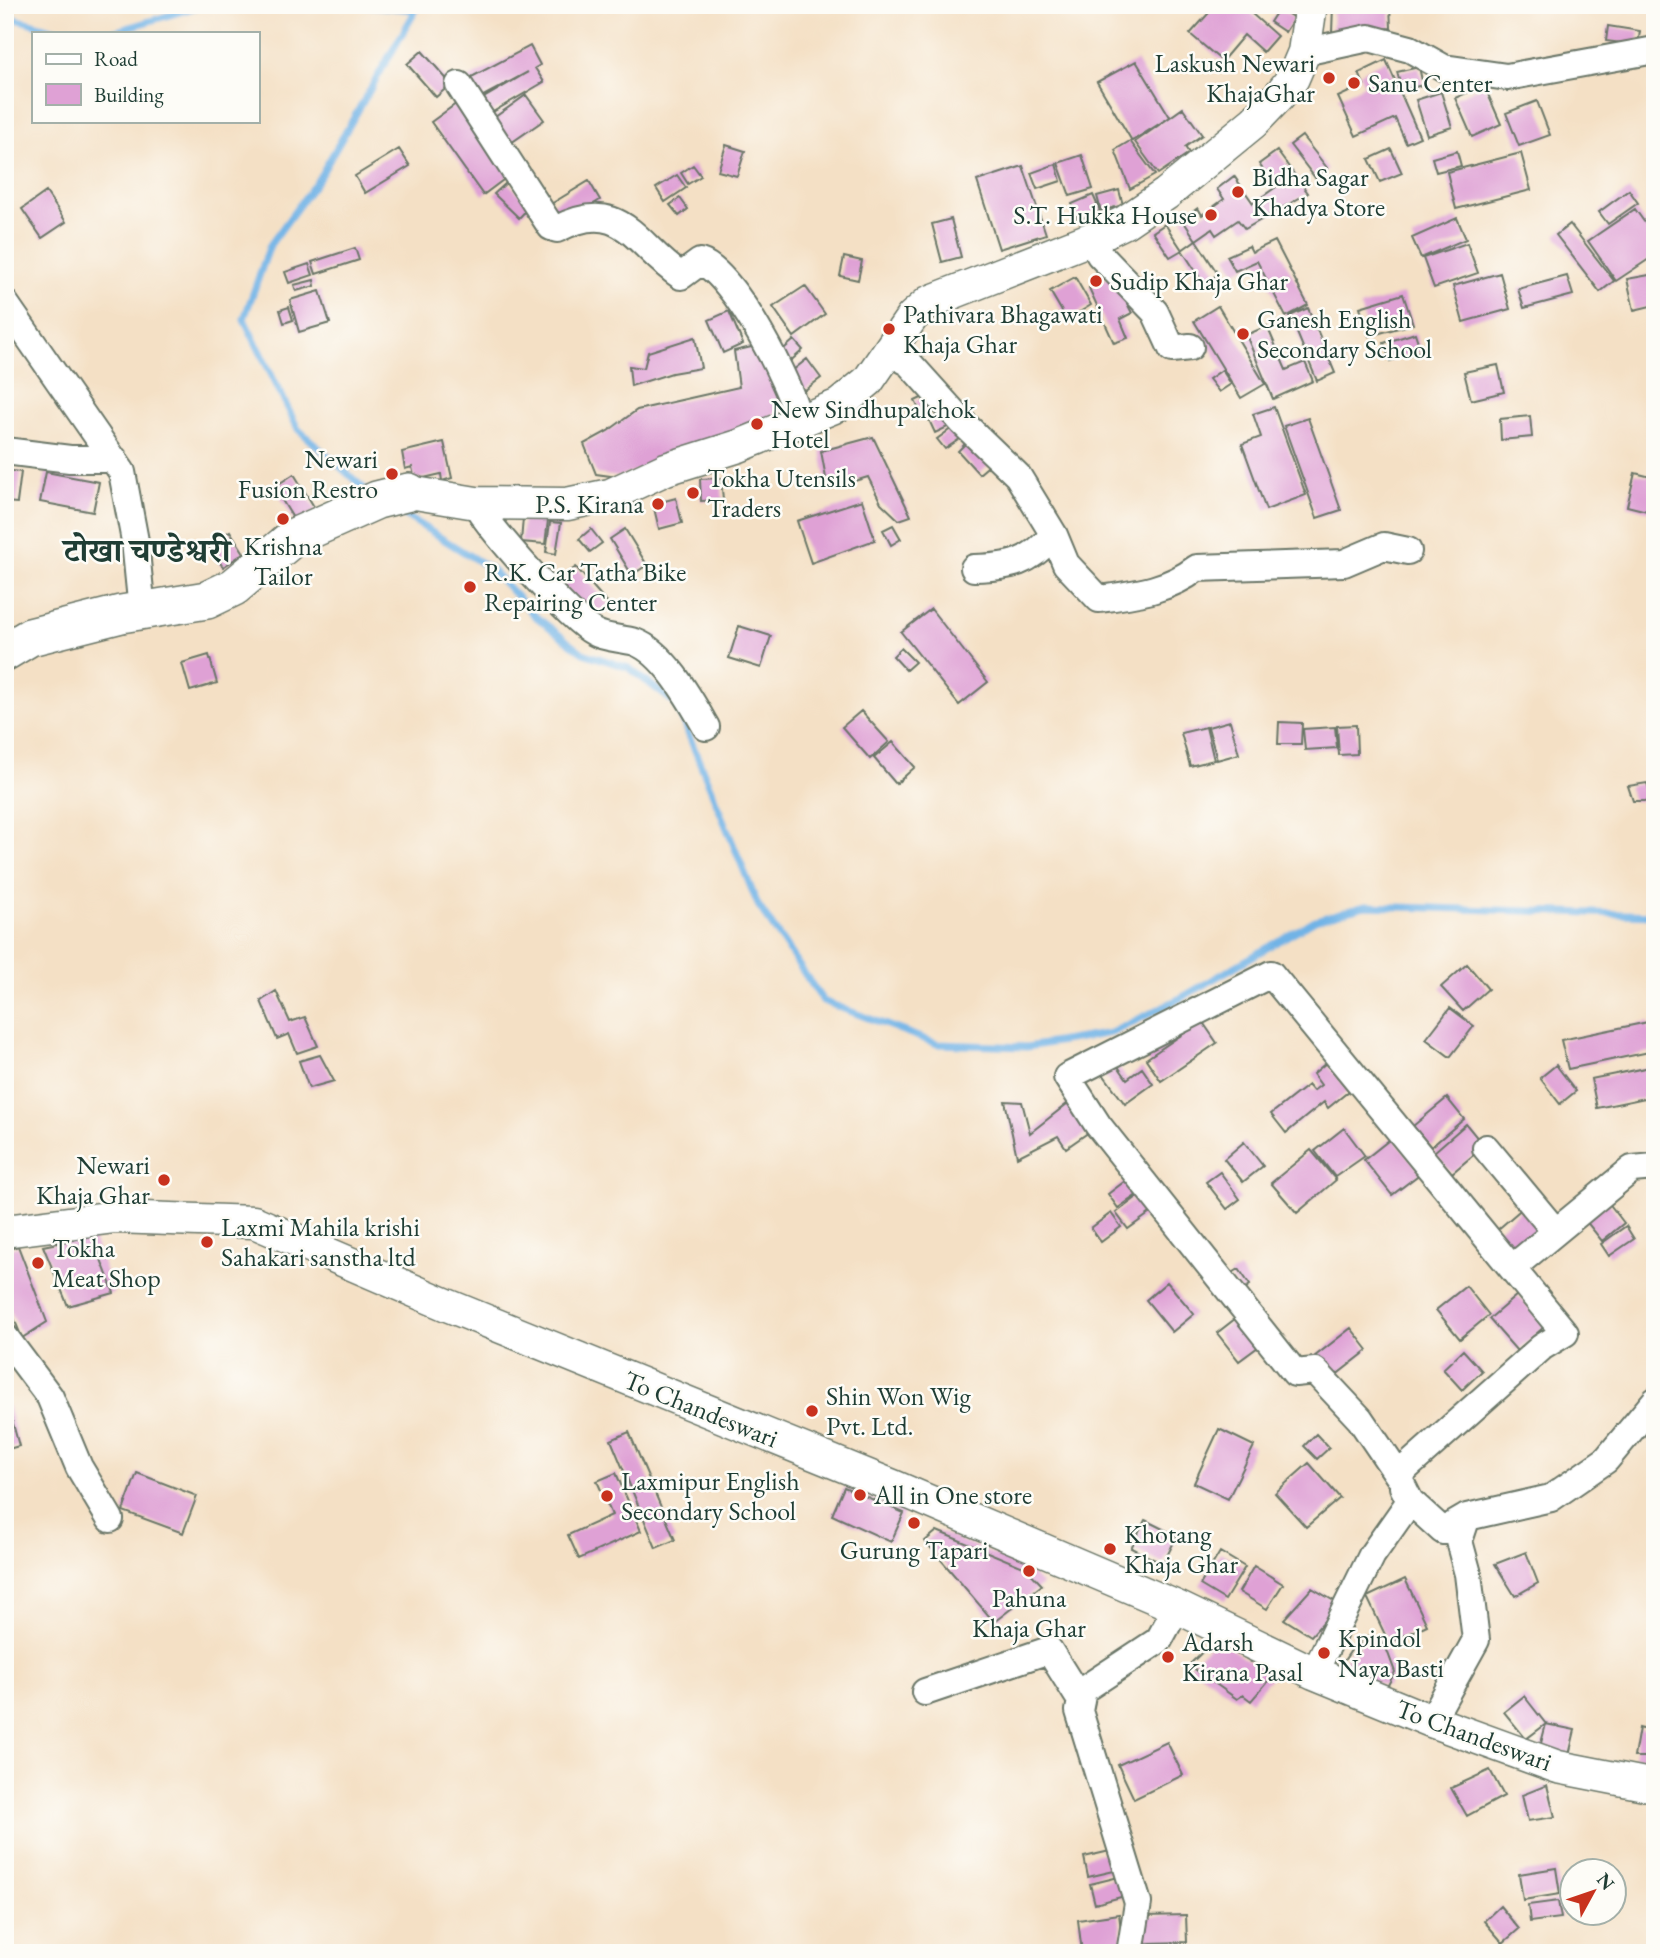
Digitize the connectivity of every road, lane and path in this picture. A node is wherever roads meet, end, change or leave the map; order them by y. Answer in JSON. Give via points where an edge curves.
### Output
{"nodes":[{"id":1,"x":1311,"y":5,"type":"edge"},
{"id":2,"x":1655,"y":50,"type":"edge"},
{"id":3,"x":1304,"y":52,"type":"junction"},
{"id":4,"x":459,"y":85,"type":"dead end"},
{"id":5,"x":1090,"y":239,"type":"junction"},
{"id":6,"x":5,"y":303,"type":"edge"},
{"id":7,"x":1190,"y":347,"type":"dead end"},
{"id":8,"x":889,"y":352,"type":"junction"},
{"id":9,"x":800,"y":422,"type":"junction"},
{"id":10,"x":5,"y":450,"type":"edge"},
{"id":11,"x":114,"y":459,"type":"junction"},
{"id":12,"x":409,"y":492,"type":"joint"},
{"id":13,"x":476,"y":503,"type":"junction"},
{"id":14,"x":1054,"y":535,"type":"junction"},
{"id":15,"x":1408,"y":551,"type":"dead end"},
{"id":16,"x":974,"y":568,"type":"dead end"},
{"id":17,"x":142,"y":611,"type":"junction"},
{"id":18,"x":5,"y":652,"type":"edge"},
{"id":19,"x":706,"y":727,"type":"dead end"},
{"id":20,"x":1486,"y":1147,"type":"dead end"},
{"id":21,"x":1655,"y":1167,"type":"edge"},
{"id":22,"x":5,"y":1231,"type":"edge"},
{"id":23,"x":1555,"y":1231,"type":"junction"},
{"id":24,"x":1512,"y":1268,"type":"junction"},
{"id":25,"x":5,"y":1337,"type":"edge"},
{"id":26,"x":1655,"y":1401,"type":"edge"},
{"id":27,"x":1398,"y":1475,"type":"junction"},
{"id":28,"x":1410,"y":1501,"type":"junction"},
{"id":29,"x":1467,"y":1517,"type":"junction"},
{"id":30,"x":110,"y":1519,"type":"dead end"},
{"id":31,"x":1177,"y":1607,"type":"junction"},
{"id":32,"x":1314,"y":1673,"type":"junction"},
{"id":33,"x":925,"y":1692,"type":"dead end"},
{"id":34,"x":1081,"y":1701,"type":"junction"},
{"id":35,"x":1431,"y":1721,"type":"junction"},
{"id":36,"x":1655,"y":1786,"type":"edge"},
{"id":37,"x":1130,"y":1953,"type":"edge"}],
"edges":[{"from":1,"to":3,"type":"street"},
{"from":2,"to":3,"type":"street","via":[[1507,77],[1444,68],[1410,49],[1369,38]]},
{"from":3,"to":5,"type":"street","via":[[1293,78],[1254,122],[1166,194]]},
{"from":4,"to":9,"type":"street","via":[[551,227],[557,229],[584,217],[603,217],[636,233],[681,276],[700,262],[710,267],[745,308],[795,402]]},
{"from":5,"to":7,"type":"street","via":[[1155,312],[1172,349]]},
{"from":5,"to":8,"type":"street","via":[[929,302],[912,317]]},
{"from":6,"to":11,"type":"street"},
{"from":8,"to":9,"type":"street","via":[[854,396]]},
{"from":8,"to":14,"type":"street","via":[[908,362],[1018,476]]},
{"from":9,"to":13,"type":"street","via":[[591,501]]},
{"from":10,"to":11,"type":"street"},
{"from":11,"to":17,"type":"street","via":[[122,472],[129,507]]},
{"from":12,"to":13,"type":"street"},
{"from":12,"to":17,"type":"main road","via":[[377,500],[294,537],[234,587],[207,600]]},
{"from":13,"to":19,"type":"street","via":[[491,527],[575,618],[594,632],[637,643],[657,658],[682,686]]},
{"from":14,"to":15,"type":"street","via":[[1066,564],[1099,599],[1153,591],[1179,582],[1197,568],[1344,563],[1384,546]]},
{"from":14,"to":16,"type":"street","via":[[1037,555],[1004,567]]},
{"from":17,"to":18,"type":"main road","via":[[30,637]]},
{"from":20,"to":23,"type":"street"},
{"from":21,"to":23,"type":"street","via":[[1632,1169]]},
{"from":22,"to":31,"type":"street","name":"To Chandeswari","via":[[115,1217],[254,1222]]},
{"from":23,"to":24,"type":"street"},
{"from":24,"to":27,"type":"street","via":[[1565,1334],[1542,1347]]},
{"from":24,"to":27,"type":"street","via":[[1271,974],[1067,1077],[1098,1125],[1295,1373],[1315,1371],[1360,1419]]},
{"from":25,"to":30,"type":"street","via":[[50,1397],[79,1467]]},
{"from":26,"to":29,"type":"street","via":[[1606,1460],[1551,1498]]},
{"from":27,"to":28,"type":"street"},
{"from":28,"to":29,"type":"street","via":[[1443,1531]]},
{"from":28,"to":32,"type":"street","via":[[1372,1555]]},
{"from":29,"to":35,"type":"street","via":[[1459,1541],[1476,1640]]},
{"from":31,"to":32,"type":"street","name":"To Chandeswari"},
{"from":31,"to":34,"type":"street","via":[[1159,1640],[1083,1690]]},
{"from":32,"to":35,"type":"street","name":"To Chandeswari"},
{"from":33,"to":34,"type":"street","via":[[1049,1650]]},
{"from":34,"to":37,"type":"street","via":[[1079,1711],[1097,1776],[1138,1903]]},
{"from":35,"to":36,"type":"street","name":"To Chandeswari","via":[[1559,1767]]}]}
